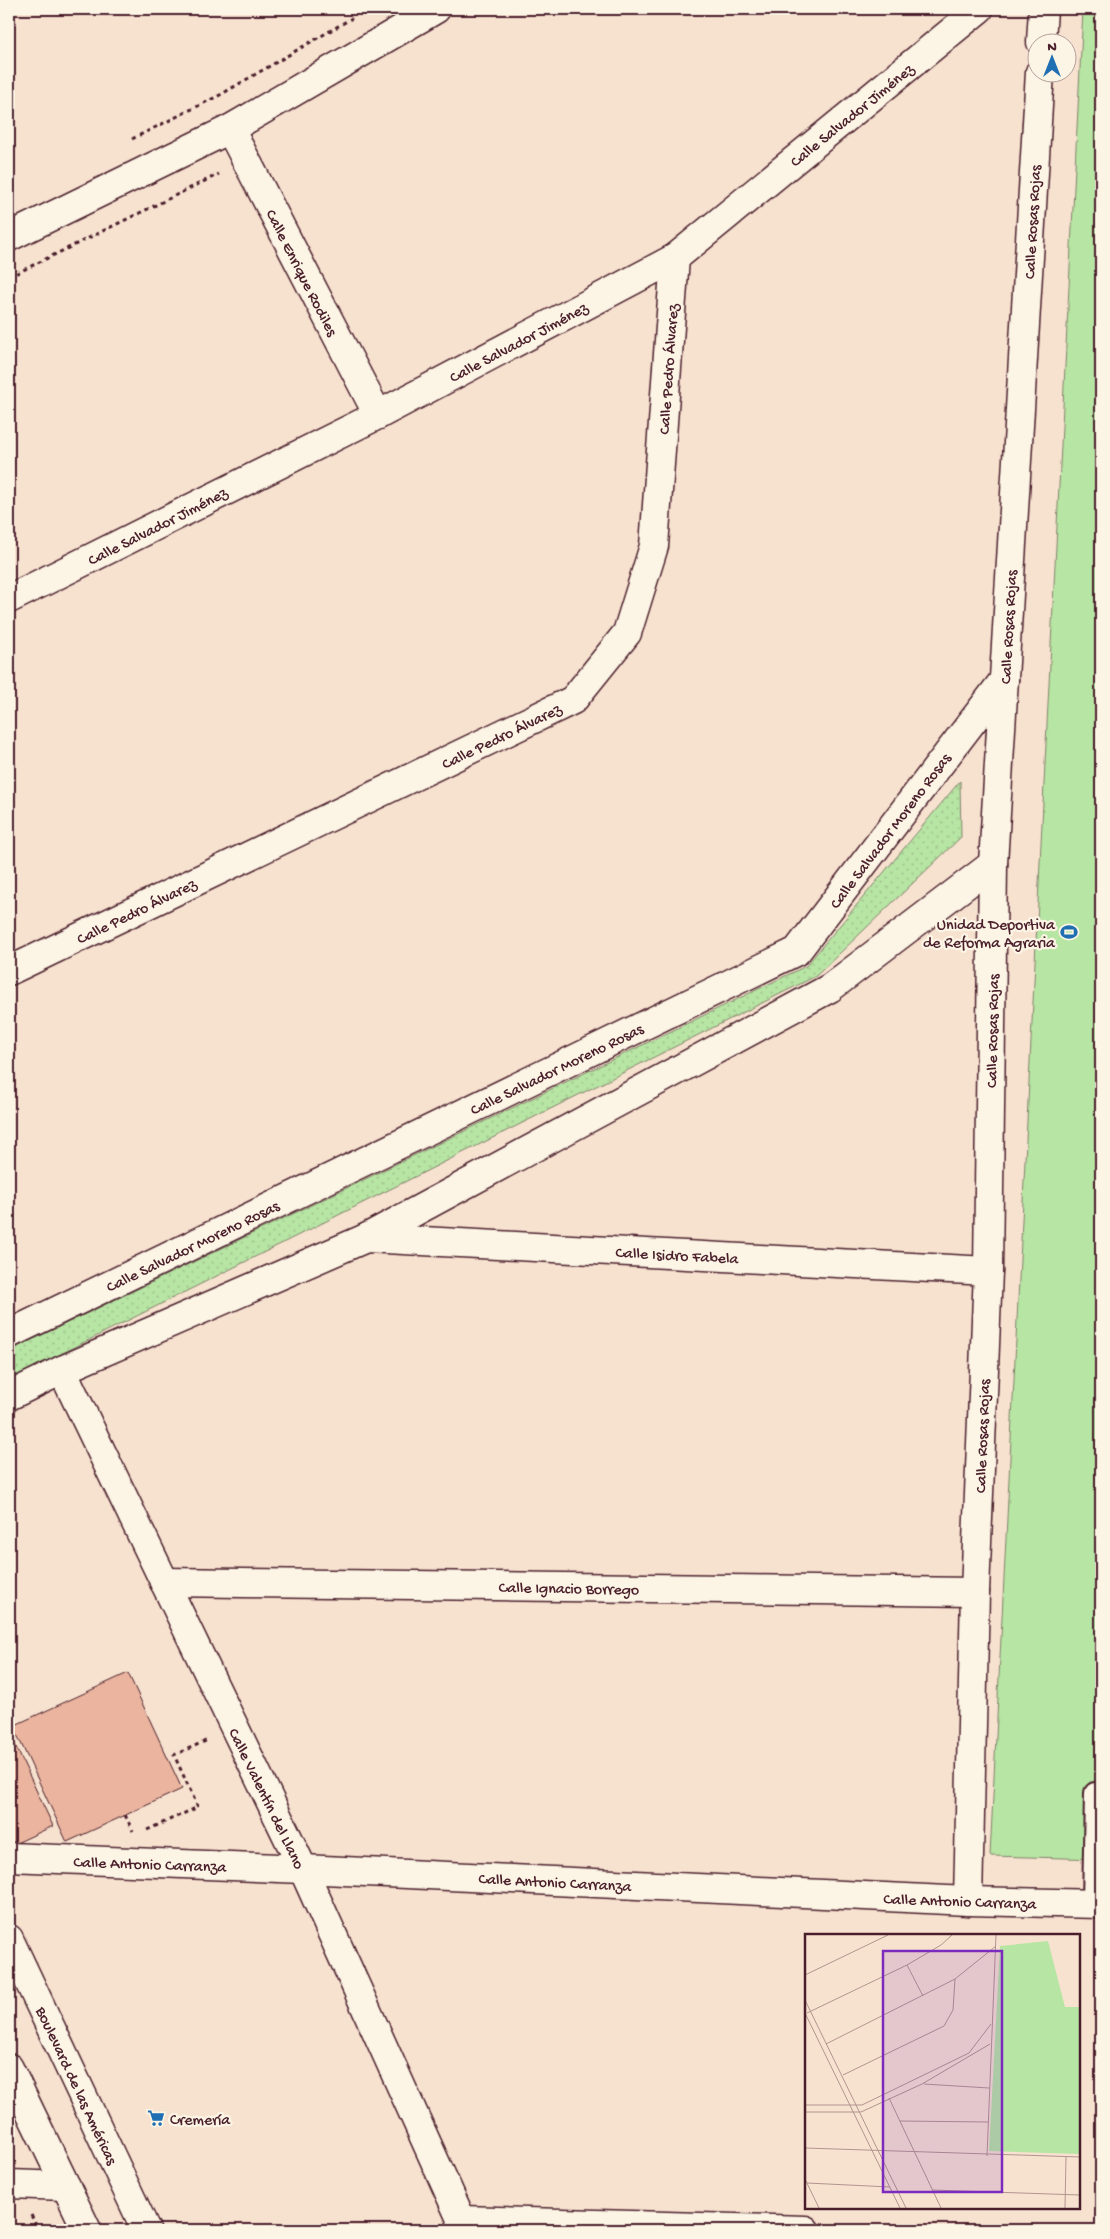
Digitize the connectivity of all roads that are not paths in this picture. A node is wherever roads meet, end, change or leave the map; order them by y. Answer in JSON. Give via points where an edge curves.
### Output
{"nodes":[{"id":1,"x":436,"y":9,"type":"edge"},
{"id":2,"x":978,"y":9,"type":"edge"},
{"id":3,"x":1043,"y":9,"type":"edge"},
{"id":4,"x":1042,"y":32,"type":"edge"},
{"id":5,"x":1039,"y":82,"type":"edge"},
{"id":6,"x":230,"y":129,"type":"junction"},
{"id":7,"x":9,"y":237,"type":"edge"},
{"id":8,"x":675,"y":258,"type":"junction"},
{"id":9,"x":378,"y":415,"type":"junction"},
{"id":10,"x":9,"y":599,"type":"edge"},
{"id":11,"x":1004,"y":680,"type":"junction"},
{"id":12,"x":993,"y":864,"type":"junction"},
{"id":13,"x":9,"y":972,"type":"edge"},
{"id":14,"x":366,"y":1238,"type":"junction"},
{"id":15,"x":988,"y":1271,"type":"junction"},
{"id":16,"x":9,"y":1334,"type":"edge"},
{"id":17,"x":62,"y":1370,"type":"junction"},
{"id":18,"x":9,"y":1396,"type":"edge"},
{"id":19,"x":164,"y":1582,"type":"junction"},
{"id":20,"x":975,"y":1592,"type":"junction"},
{"id":21,"x":1101,"y":1793,"type":"edge"},
{"id":22,"x":1098,"y":1849,"type":"edge"},
{"id":23,"x":9,"y":1857,"type":"edge"},
{"id":24,"x":302,"y":1869,"type":"junction"},
{"id":25,"x":968,"y":1901,"type":"junction"},
{"id":26,"x":1097,"y":1904,"type":"edge"},
{"id":27,"x":9,"y":1939,"type":"edge"},
{"id":28,"x":9,"y":2068,"type":"edge"},
{"id":29,"x":9,"y":2184,"type":"edge"},
{"id":30,"x":66,"y":2186,"type":"junction"},
{"id":31,"x":463,"y":2225,"type":"edge"},
{"id":32,"x":87,"y":2230,"type":"edge"},
{"id":33,"x":146,"y":2230,"type":"edge"},
{"id":34,"x":805,"y":2230,"type":"edge"}],
"edges":[{"from":1,"to":6,"type":"street"},
{"from":2,"to":8,"type":"street","name":"Calle Salvador Jiménez"},
{"from":3,"to":4,"type":"street"},
{"from":5,"to":11,"type":"street","name":"Calle Rosas Rojas"},
{"from":6,"to":7,"type":"street"},
{"from":6,"to":9,"type":"street","name":"Calle Enrique Rodiles"},
{"from":8,"to":9,"type":"street","name":"Calle Salvador Jiménez"},
{"from":8,"to":13,"type":"street","name":"Calle Pedro Álvarez","via":[[654,546],[628,633],[573,700]]},
{"from":9,"to":10,"type":"street","name":"Calle Salvador Jiménez"},
{"from":11,"to":12,"type":"street","name":"Calle Rosas Rojas"},
{"from":11,"to":16,"type":"street","name":"Calle Salvador Moreno Rosas","via":[[797,951]]},
{"from":12,"to":14,"type":"street","via":[[830,988]]},
{"from":12,"to":15,"type":"street","name":"Calle Rosas Rojas"},
{"from":14,"to":15,"type":"street","name":"Calle Isidro Fabela"},
{"from":14,"to":17,"type":"street"},
{"from":15,"to":20,"type":"street","name":"Calle Rosas Rojas"},
{"from":17,"to":18,"type":"street"},
{"from":17,"to":19,"type":"street","name":"Calle Valentín del Llano"},
{"from":19,"to":20,"type":"street","name":"Calle Ignacio Borrego"},
{"from":19,"to":24,"type":"street","name":"Calle Valentín del Llano"},
{"from":20,"to":25,"type":"street","name":"Calle Rosas Rojas"},
{"from":21,"to":22,"type":"lane","via":[[1095,1792]]},
{"from":22,"to":26,"type":"lane"},
{"from":23,"to":24,"type":"street","name":"Calle Antonio Carranza"},
{"from":24,"to":25,"type":"street","name":"Calle Antonio Carranza"},
{"from":24,"to":31,"type":"street","name":"Calle Valentín del Llano"},
{"from":25,"to":26,"type":"street","name":"Calle Antonio Carranza"},
{"from":27,"to":33,"type":"street","name":"Boulevard de las Américas"},
{"from":28,"to":30,"type":"street"},
{"from":29,"to":30,"type":"street"},
{"from":30,"to":32,"type":"street"},
{"from":31,"to":34,"type":"street"}]}
